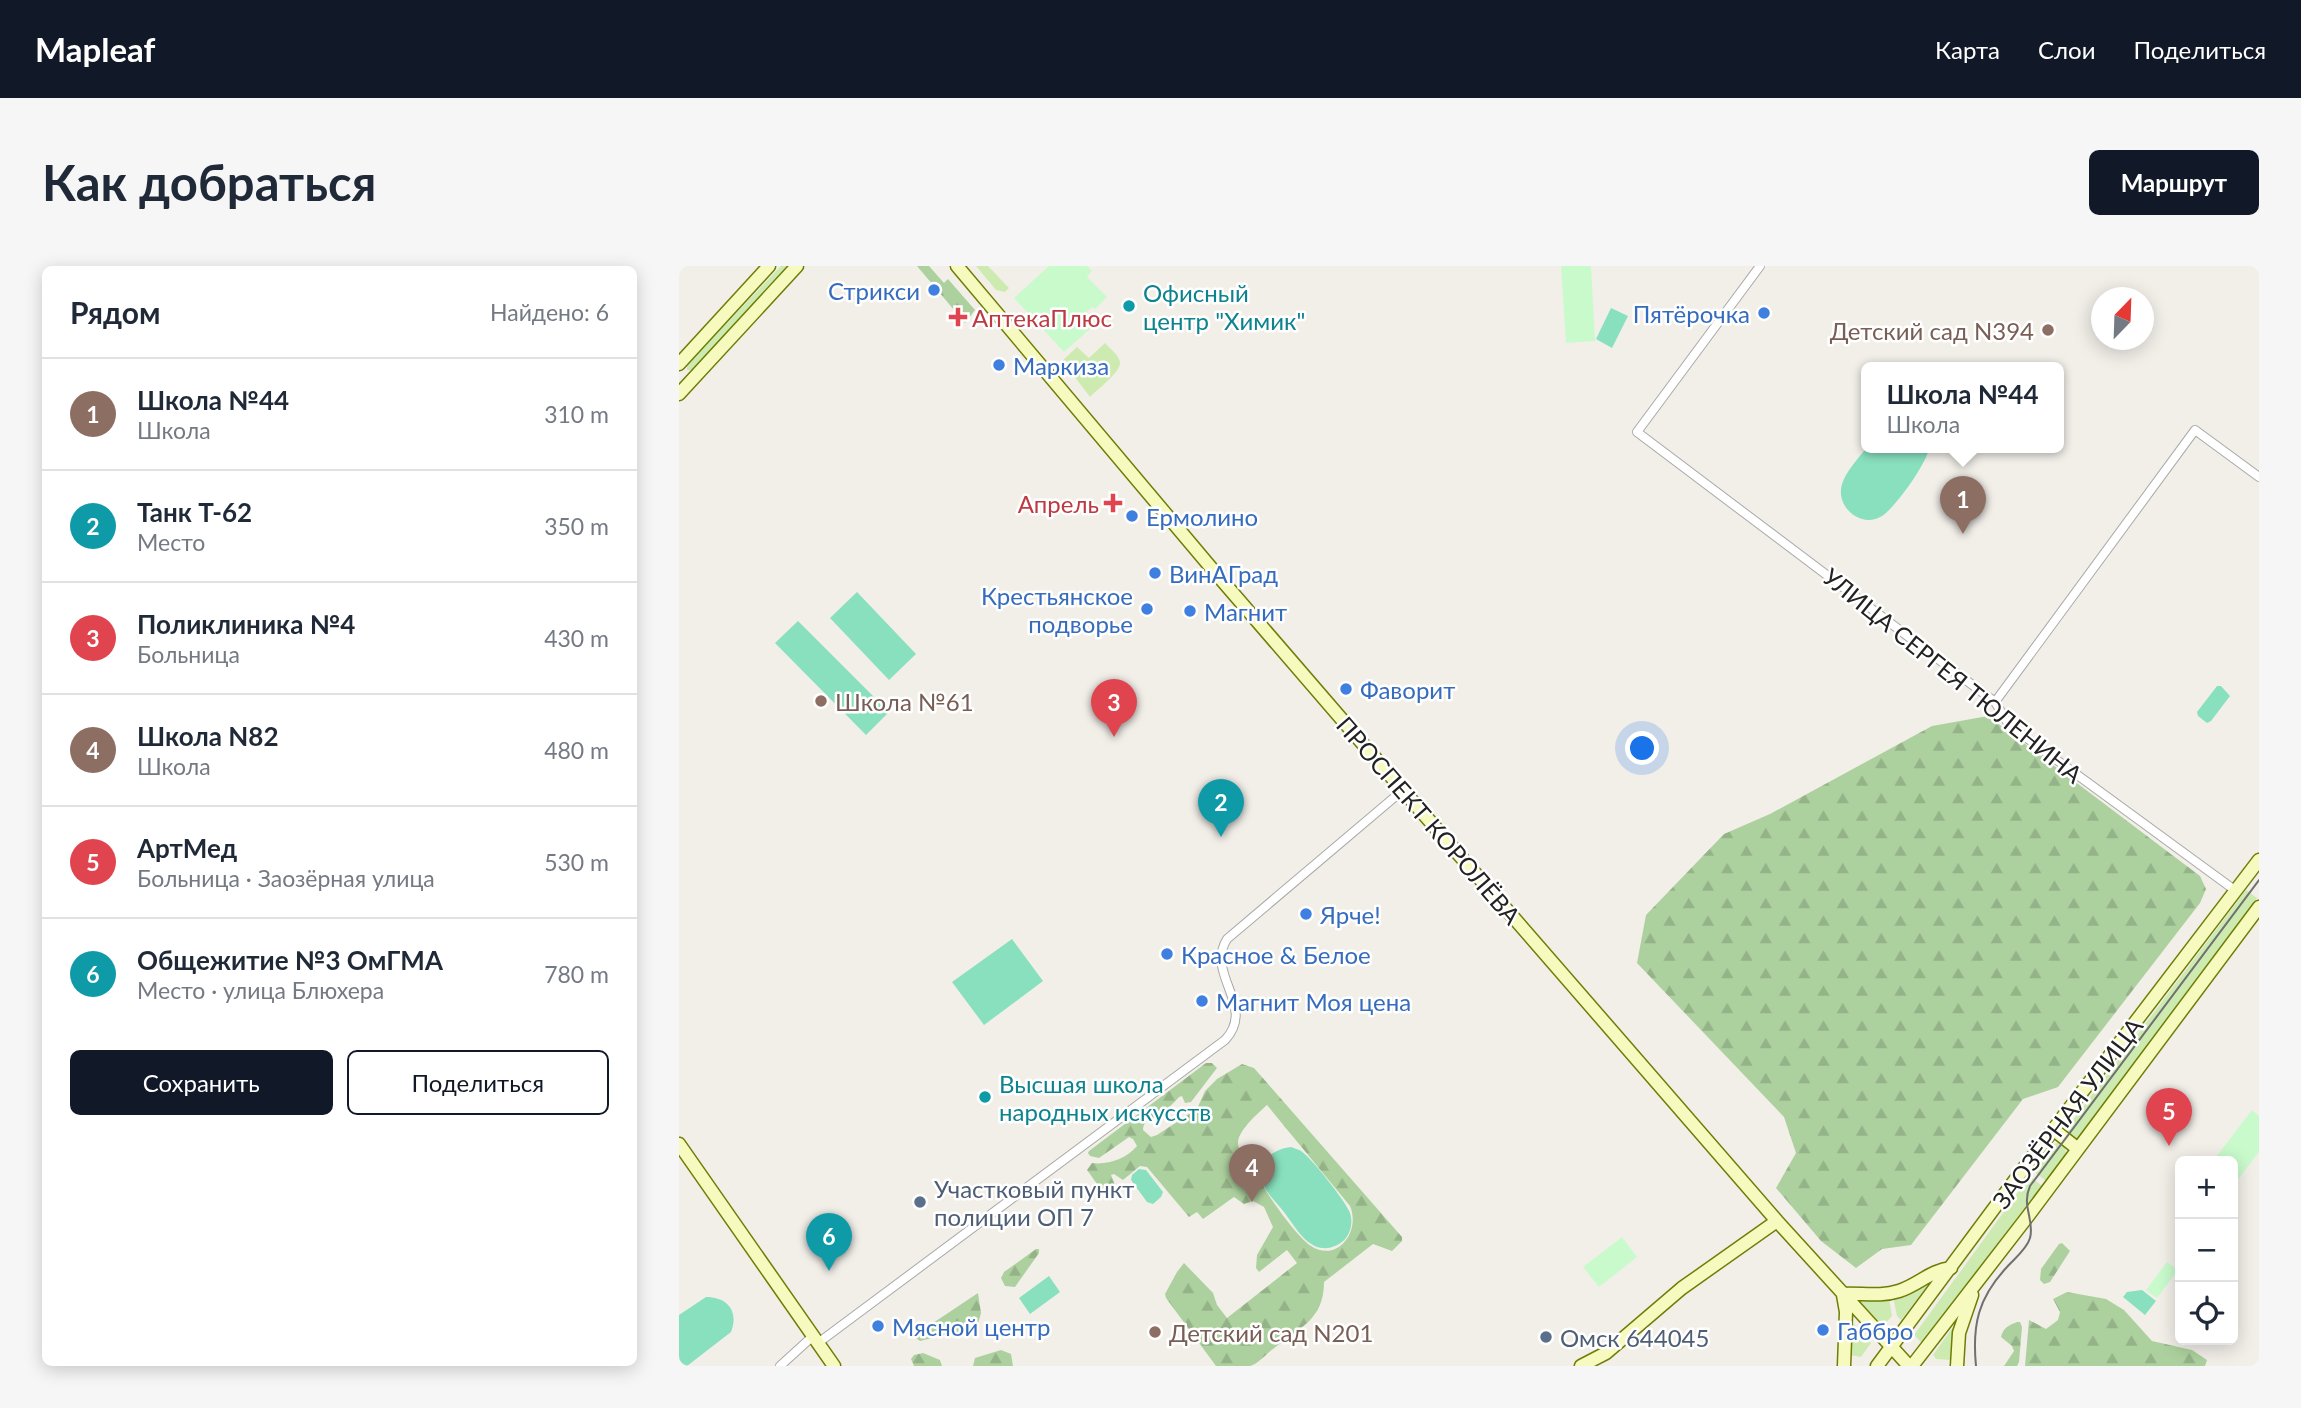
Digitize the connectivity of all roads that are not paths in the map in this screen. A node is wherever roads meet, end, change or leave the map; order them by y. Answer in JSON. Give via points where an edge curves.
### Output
{"nodes":[{"id":1,"x":769,"y":266,"type":"edge"},
{"id":2,"x":797,"y":266,"type":"edge"},
{"id":3,"x":957,"y":266,"type":"edge"},
{"id":4,"x":1760,"y":266,"type":"edge"},
{"id":5,"x":679,"y":365,"type":"edge"},
{"id":6,"x":693,"y":379,"type":"junction"},
{"id":7,"x":679,"y":394,"type":"edge"},
{"id":8,"x":2259,"y":477,"type":"edge"},
{"id":9,"x":1995,"y":702,"type":"junction"},
{"id":10,"x":1403,"y":790,"type":"junction"},
{"id":11,"x":2259,"y":860,"type":"edge"},
{"id":12,"x":2236,"y":891,"type":"junction"},
{"id":13,"x":2259,"y":907,"type":"edge"},
{"id":14,"x":2054,"y":1130,"type":"junction"},
{"id":15,"x":679,"y":1144,"type":"edge"},
{"id":16,"x":2078,"y":1149,"type":"junction"},
{"id":17,"x":1777,"y":1221,"type":"junction"},
{"id":18,"x":1951,"y":1268,"type":"junction"},
{"id":19,"x":1979,"y":1278,"type":"junction"},
{"id":20,"x":1843,"y":1294,"type":"junction"},
{"id":21,"x":815,"y":1340,"type":"junction"},
{"id":22,"x":1891,"y":1347,"type":"junction"},
{"id":23,"x":780,"y":1366,"type":"edge"},
{"id":24,"x":834,"y":1366,"type":"edge"},
{"id":25,"x":1581,"y":1366,"type":"edge"},
{"id":26,"x":1844,"y":1366,"type":"edge"},
{"id":27,"x":1877,"y":1366,"type":"edge"},
{"id":28,"x":1910,"y":1366,"type":"edge"},
{"id":29,"x":1957,"y":1366,"type":"edge"}],
"edges":[{"from":1,"to":5,"type":"main road"},
{"from":2,"to":6,"type":"main road"},
{"from":3,"to":10,"type":"main road","name":"ПРОСПЕКТ КОРОЛЁВА"},
{"from":4,"to":9,"type":"street","name":"УЛИЦА СЕРГЕЯ ТЮЛЕНИНА","via":[[1637,432]]},
{"from":5,"to":6,"type":"main road"},
{"from":6,"to":7,"type":"main road"},
{"from":8,"to":9,"type":"street","via":[[2195,430]]},
{"from":9,"to":12,"type":"street","name":"УЛИЦА СЕРГЕЯ ТЮЛЕНИНА","via":[[2009,725]]},
{"from":10,"to":17,"type":"main road","name":"ПРОСПЕКТ КОРОЛЁВА"},
{"from":10,"to":21,"type":"street","via":[[1227,939],[1222,972],[1236,1012],[1233,1030],[1225,1040]]},
{"from":11,"to":12,"type":"main road","name":"ЗАОЗЁРНАЯ УЛИЦА"},
{"from":12,"to":14,"type":"main road","name":"ЗАОЗЁРНАЯ УЛИЦА"},
{"from":13,"to":16,"type":"main road","name":"ЗАОЗЁРНАЯ УЛИЦА"},
{"from":14,"to":16,"type":"main road"},
{"from":14,"to":18,"type":"main road","name":"ЗАОЗЁРНАЯ УЛИЦА"},
{"from":15,"to":21,"type":"main road"},
{"from":16,"to":19,"type":"main road","name":"ЗАОЗЁРНАЯ УЛИЦА"},
{"from":17,"to":20,"type":"main road","name":"ПРОСПЕКТ КОРОЛЁВА"},
{"from":17,"to":25,"type":"main road","via":[[1682,1288],[1606,1353]]},
{"from":18,"to":20,"type":"main road","via":[[1938,1269],[1901,1291],[1877,1296]]},
{"from":18,"to":22,"type":"main road","name":"ЗАОЗЁРНАЯ УЛИЦА"},
{"from":19,"to":28,"type":"main road","name":"ЗАОЗЁРНАЯ УЛИЦА"},
{"from":19,"to":29,"type":"main road","via":[[1964,1312]]},
{"from":20,"to":22,"type":"main road","name":"ПРОСПЕКТ КОРОЛЁВА"},
{"from":20,"to":26,"type":"main road"},
{"from":21,"to":23,"type":"street"},
{"from":21,"to":24,"type":"main road"},
{"from":22,"to":27,"type":"main road","name":"ЗАОЗЁРНАЯ УЛИЦА"},
{"from":22,"to":28,"type":"main road","name":"ПРОСПЕКТ КОРОЛЁВА"}]}
